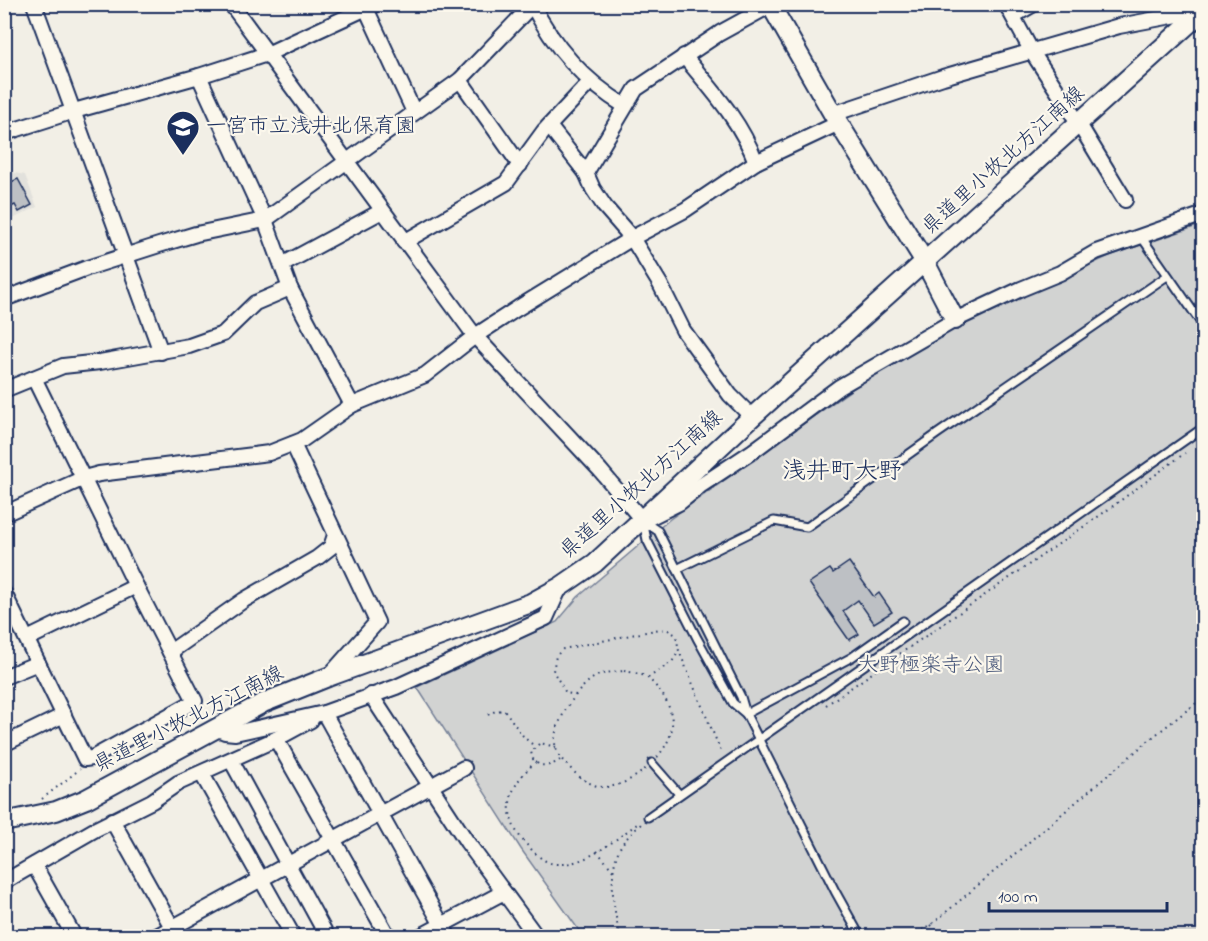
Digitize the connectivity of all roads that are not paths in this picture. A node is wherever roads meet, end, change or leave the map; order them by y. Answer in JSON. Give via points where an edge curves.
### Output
{"nodes":[{"id":1,"x":34,"y":4,"type":"edge"},
{"id":2,"x":231,"y":4,"type":"edge"},
{"id":3,"x":1034,"y":4,"type":"edge"},
{"id":4,"x":532,"y":5,"type":"edge"},
{"id":5,"x":771,"y":5,"type":"edge"},
{"id":6,"x":368,"y":6,"type":"edge"},
{"id":7,"x":1010,"y":10,"type":"edge"},
{"id":8,"x":1203,"y":10,"type":"edge"},
{"id":9,"x":1032,"y":52,"type":"junction"},
{"id":10,"x":267,"y":54,"type":"junction"},
{"id":11,"x":684,"y":56,"type":"junction"},
{"id":12,"x":199,"y":76,"type":"junction"},
{"id":13,"x":460,"y":80,"type":"junction"},
{"id":14,"x":590,"y":82,"type":"junction"},
{"id":15,"x":626,"y":106,"type":"junction"},
{"id":16,"x":74,"y":111,"type":"junction"},
{"id":17,"x":414,"y":112,"type":"junction"},
{"id":18,"x":836,"y":118,"type":"junction"},
{"id":19,"x":4,"y":122,"type":"edge"},
{"id":20,"x":1079,"y":124,"type":"junction"},
{"id":21,"x":549,"y":126,"type":"junction"},
{"id":22,"x":348,"y":162,"type":"junction"},
{"id":23,"x":756,"y":162,"type":"junction"},
{"id":24,"x":520,"y":165,"type":"junction"},
{"id":25,"x":586,"y":173,"type":"junction"},
{"id":26,"x":1125,"y":200,"type":"dead end"},
{"id":27,"x":382,"y":211,"type":"junction"},
{"id":28,"x":1203,"y":214,"type":"edge"},
{"id":29,"x":265,"y":220,"type":"junction"},
{"id":30,"x":1140,"y":235,"type":"junction"},
{"id":31,"x":632,"y":238,"type":"junction"},
{"id":32,"x":404,"y":242,"type":"junction"},
{"id":33,"x":125,"y":255,"type":"junction"},
{"id":34,"x":925,"y":262,"type":"junction"},
{"id":35,"x":282,"y":265,"type":"junction"},
{"id":36,"x":1167,"y":276,"type":"junction"},
{"id":37,"x":291,"y":288,"type":"junction"},
{"id":38,"x":4,"y":299,"type":"edge"},
{"id":39,"x":955,"y":320,"type":"junction"},
{"id":40,"x":1203,"y":327,"type":"edge"},
{"id":41,"x":475,"y":336,"type":"junction"},
{"id":42,"x":161,"y":352,"type":"junction"},
{"id":43,"x":34,"y":378,"type":"junction"},
{"id":44,"x":4,"y":390,"type":"edge"},
{"id":45,"x":352,"y":405,"type":"junction"},
{"id":46,"x":752,"y":417,"type":"junction"},
{"id":47,"x":1203,"y":427,"type":"edge"},
{"id":48,"x":293,"y":444,"type":"junction"},
{"id":49,"x":84,"y":478,"type":"junction"},
{"id":50,"x":4,"y":514,"type":"edge"},
{"id":51,"x":643,"y":520,"type":"junction"},
{"id":52,"x":335,"y":534,"type":"junction"},
{"id":53,"x":677,"y":569,"type":"junction"},
{"id":54,"x":136,"y":586,"type":"junction"},
{"id":55,"x":560,"y":587,"type":"junction"},
{"id":56,"x":4,"y":593,"type":"edge"},
{"id":57,"x":8,"y":611,"type":"edge"},
{"id":58,"x":903,"y":621,"type":"dead end"},
{"id":59,"x":27,"y":639,"type":"junction"},
{"id":60,"x":170,"y":652,"type":"junction"},
{"id":61,"x":38,"y":663,"type":"junction"},
{"id":62,"x":4,"y":677,"type":"edge"},
{"id":63,"x":328,"y":677,"type":"junction"},
{"id":64,"x":371,"y":695,"type":"junction"},
{"id":65,"x":324,"y":713,"type":"junction"},
{"id":66,"x":746,"y":714,"type":"junction"},
{"id":67,"x":64,"y":715,"type":"junction"},
{"id":68,"x":216,"y":728,"type":"junction"},
{"id":69,"x":276,"y":739,"type":"junction"},
{"id":70,"x":760,"y":739,"type":"junction"},
{"id":71,"x":4,"y":744,"type":"edge"},
{"id":72,"x":231,"y":760,"type":"junction"},
{"id":73,"x":652,"y":763,"type":"road end"},
{"id":74,"x":464,"y":768,"type":"dead end"},
{"id":75,"x":202,"y":774,"type":"junction"},
{"id":76,"x":431,"y":786,"type":"junction"},
{"id":77,"x":679,"y":794,"type":"junction"},
{"id":78,"x":380,"y":814,"type":"junction"},
{"id":79,"x":648,"y":817,"type":"road end"},
{"id":80,"x":112,"y":820,"type":"junction"},
{"id":81,"x":4,"y":822,"type":"edge"},
{"id":82,"x":333,"y":840,"type":"junction"},
{"id":83,"x":34,"y":865,"type":"junction"},
{"id":84,"x":288,"y":865,"type":"junction"},
{"id":85,"x":262,"y":879,"type":"junction"},
{"id":86,"x":4,"y":882,"type":"edge"},
{"id":87,"x":504,"y":892,"type":"junction"},
{"id":88,"x":445,"y":931,"type":"edge"},
{"id":89,"x":175,"y":932,"type":"edge"},
{"id":90,"x":74,"y":936,"type":"edge"},
{"id":91,"x":158,"y":936,"type":"edge"},
{"id":92,"x":293,"y":936,"type":"edge"},
{"id":93,"x":327,"y":936,"type":"edge"},
{"id":94,"x":388,"y":936,"type":"edge"},
{"id":95,"x":421,"y":936,"type":"edge"},
{"id":96,"x":535,"y":936,"type":"edge"},
{"id":97,"x":860,"y":936,"type":"edge"}],
"edges":[{"from":1,"to":16,"type":"street"},
{"from":2,"to":10,"type":"street"},
{"from":3,"to":7,"type":"street"},
{"from":4,"to":13,"type":"street"},
{"from":4,"to":14,"type":"street","via":[[562,50]]},
{"from":5,"to":11,"type":"street"},
{"from":5,"to":18,"type":"main road"},
{"from":6,"to":10,"type":"street"},
{"from":6,"to":17,"type":"street"},
{"from":7,"to":9,"type":"street"},
{"from":8,"to":9,"type":"street","via":[[1119,26]]},
{"from":8,"to":20,"type":"main road","name":"県道里小牧北方江南線"},
{"from":9,"to":18,"type":"street","via":[[943,76]]},
{"from":9,"to":20,"type":"street"},
{"from":10,"to":12,"type":"street"},
{"from":10,"to":22,"type":"street"},
{"from":11,"to":15,"type":"street","via":[[636,89]]},
{"from":11,"to":23,"type":"street","via":[[738,124]]},
{"from":12,"to":16,"type":"street"},
{"from":12,"to":29,"type":"street"},
{"from":13,"to":17,"type":"street"},
{"from":13,"to":24,"type":"street"},
{"from":14,"to":15,"type":"street"},
{"from":14,"to":21,"type":"street"},
{"from":15,"to":25,"type":"street"},
{"from":16,"to":19,"type":"street","via":[[8,132]]},
{"from":16,"to":33,"type":"street"},
{"from":17,"to":22,"type":"street"},
{"from":18,"to":23,"type":"street"},
{"from":18,"to":34,"type":"main road"},
{"from":20,"to":26,"type":"street"},
{"from":20,"to":34,"type":"main road","name":"県道里小牧北方江南線"},
{"from":21,"to":24,"type":"street"},
{"from":21,"to":25,"type":"street"},
{"from":22,"to":27,"type":"street"},
{"from":22,"to":29,"type":"street"},
{"from":23,"to":31,"type":"street","via":[[685,210]]},
{"from":24,"to":32,"type":"street","via":[[506,183]]},
{"from":25,"to":31,"type":"street","via":[[605,207]]},
{"from":27,"to":32,"type":"street"},
{"from":27,"to":35,"type":"street"},
{"from":28,"to":30,"type":"street"},
{"from":29,"to":33,"type":"street","via":[[196,234]]},
{"from":29,"to":35,"type":"street"},
{"from":30,"to":36,"type":"lane"},
{"from":30,"to":39,"type":"street"},
{"from":31,"to":41,"type":"street"},
{"from":31,"to":46,"type":"street","via":[[683,330],[730,395]]},
{"from":32,"to":41,"type":"street"},
{"from":33,"to":38,"type":"street"},
{"from":33,"to":42,"type":"street"},
{"from":34,"to":39,"type":"main road"},
{"from":34,"to":46,"type":"main road","name":"県道里小牧北方江南線"},
{"from":35,"to":37,"type":"street"},
{"from":36,"to":40,"type":"lane"},
{"from":36,"to":53,"type":"lane","via":[[807,527],[774,521]]},
{"from":37,"to":42,"type":"street","via":[[255,303],[223,333]]},
{"from":37,"to":45,"type":"street"},
{"from":39,"to":51,"type":"street","via":[[839,387],[679,503]]},
{"from":41,"to":45,"type":"street","via":[[425,375]]},
{"from":41,"to":51,"type":"street"},
{"from":42,"to":43,"type":"street","via":[[63,366]]},
{"from":43,"to":44,"type":"street"},
{"from":43,"to":49,"type":"street"},
{"from":45,"to":48,"type":"street"},
{"from":46,"to":51,"type":"main road","name":"県道里小牧北方江南線"},
{"from":47,"to":70,"type":"lane"},
{"from":48,"to":49,"type":"street","via":[[269,453]]},
{"from":48,"to":52,"type":"street"},
{"from":49,"to":50,"type":"street"},
{"from":49,"to":54,"type":"street"},
{"from":51,"to":53,"type":"lane","via":[[658,531]]},
{"from":51,"to":55,"type":"main road","name":"県道里小牧北方江南線","via":[[595,563]]},
{"from":51,"to":66,"type":"lane","via":[[647,540],[697,638],[733,703]]},
{"from":52,"to":60,"type":"street","via":[[331,547],[317,558],[244,600]]},
{"from":52,"to":63,"type":"street","via":[[377,622]]},
{"from":53,"to":66,"type":"lane"},
{"from":54,"to":59,"type":"street"},
{"from":54,"to":60,"type":"street"},
{"from":55,"to":63,"type":"main road","name":"県道里小牧北方江南線","via":[[531,603]]},
{"from":55,"to":64,"type":"street","via":[[546,618]]},
{"from":56,"to":57,"type":"street"},
{"from":57,"to":59,"type":"street"},
{"from":58,"to":66,"type":"lane","via":[[852,657]]},
{"from":59,"to":61,"type":"street"},
{"from":60,"to":67,"type":"street","via":[[195,701],[85,759]]},
{"from":61,"to":62,"type":"street"},
{"from":61,"to":67,"type":"street"},
{"from":63,"to":68,"type":"main road","name":"県道里小牧北方江南線","via":[[263,703]]},
{"from":64,"to":65,"type":"street"},
{"from":64,"to":76,"type":"street"},
{"from":65,"to":68,"type":"street","via":[[235,733]]},
{"from":65,"to":69,"type":"street"},
{"from":65,"to":78,"type":"street"},
{"from":66,"to":70,"type":"lane"},
{"from":67,"to":71,"type":"street"},
{"from":68,"to":81,"type":"main road","name":"県道里小牧北方江南線","via":[[86,799],[56,811]]},
{"from":69,"to":72,"type":"street"},
{"from":69,"to":82,"type":"street"},
{"from":70,"to":77,"type":"lane"},
{"from":70,"to":97,"type":"lane"},
{"from":72,"to":75,"type":"street"},
{"from":72,"to":84,"type":"street"},
{"from":73,"to":77,"type":"lane"},
{"from":74,"to":76,"type":"street"},
{"from":75,"to":80,"type":"street"},
{"from":75,"to":85,"type":"street"},
{"from":76,"to":78,"type":"street"},
{"from":76,"to":87,"type":"street"},
{"from":77,"to":79,"type":"lane"},
{"from":78,"to":82,"type":"street"},
{"from":78,"to":88,"type":"street"},
{"from":80,"to":83,"type":"street"},
{"from":80,"to":89,"type":"street"},
{"from":82,"to":84,"type":"street"},
{"from":82,"to":94,"type":"street"},
{"from":83,"to":86,"type":"street"},
{"from":83,"to":90,"type":"street"},
{"from":84,"to":85,"type":"street"},
{"from":84,"to":93,"type":"street"},
{"from":85,"to":89,"type":"street"},
{"from":85,"to":92,"type":"street"},
{"from":87,"to":88,"type":"street"},
{"from":87,"to":96,"type":"street"},
{"from":88,"to":95,"type":"street"},
{"from":89,"to":91,"type":"street"}]}
